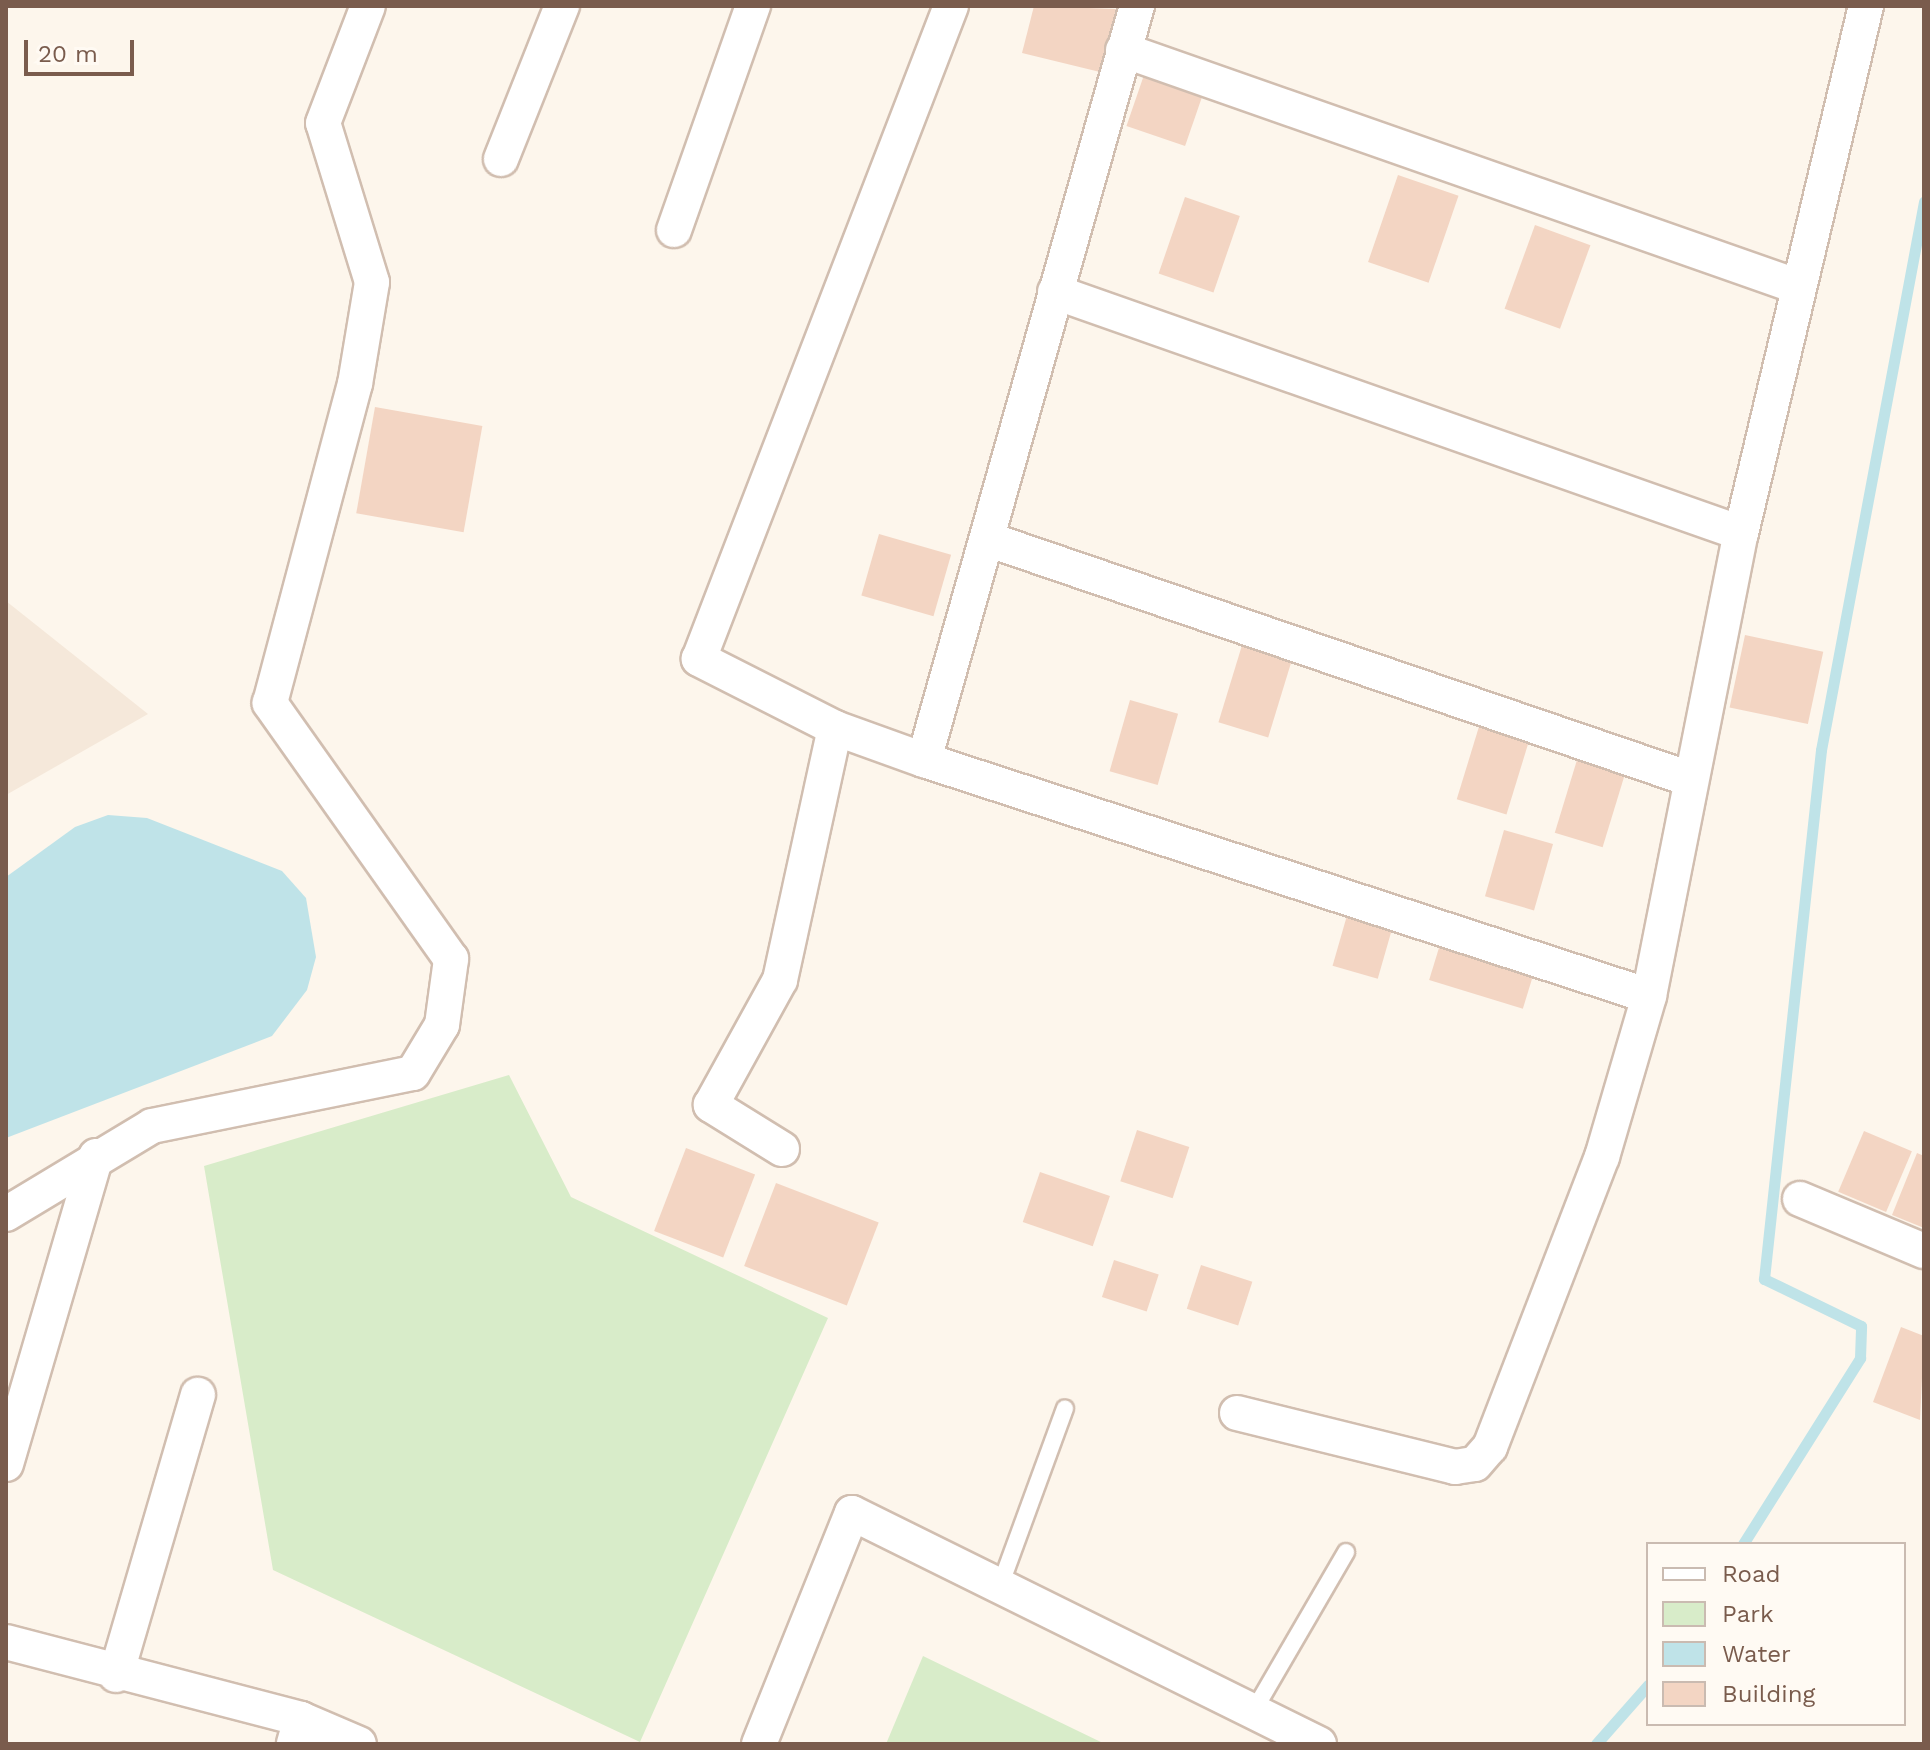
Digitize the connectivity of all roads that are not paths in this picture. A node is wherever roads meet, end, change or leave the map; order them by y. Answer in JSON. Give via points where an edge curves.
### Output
{"nodes":[{"id":1,"x":368,"y":6,"type":"edge"},
{"id":2,"x":562,"y":6,"type":"edge"},
{"id":3,"x":753,"y":6,"type":"edge"},
{"id":4,"x":951,"y":6,"type":"edge"},
{"id":5,"x":1137,"y":6,"type":"edge"},
{"id":6,"x":1866,"y":6,"type":"edge"},
{"id":7,"x":1123,"y":50,"type":"junction"},
{"id":8,"x":501,"y":159,"type":"dead end"},
{"id":9,"x":674,"y":230,"type":"dead end"},
{"id":10,"x":1796,"y":286,"type":"junction"},
{"id":11,"x":1055,"y":292,"type":"junction"},
{"id":12,"x":1741,"y":533,"type":"junction"},
{"id":13,"x":987,"y":539,"type":"junction"},
{"id":14,"x":835,"y":728,"type":"junction"},
{"id":15,"x":924,"y":760,"type":"junction"},
{"id":16,"x":1690,"y":779,"type":"junction"},
{"id":17,"x":1649,"y":996,"type":"junction"},
{"id":18,"x":782,"y":1149,"type":"dead end"},
{"id":19,"x":96,"y":1156,"type":"junction"},
{"id":20,"x":1800,"y":1199,"type":"dead end"},
{"id":21,"x":6,"y":1214,"type":"edge"},
{"id":22,"x":1924,"y":1251,"type":"edge"},
{"id":23,"x":198,"y":1395,"type":"dead end"},
{"id":24,"x":1065,"y":1408,"type":"dead end"},
{"id":25,"x":1237,"y":1413,"type":"dead end"},
{"id":26,"x":6,"y":1464,"type":"edge"},
{"id":27,"x":1346,"y":1552,"type":"dead end"},
{"id":28,"x":1000,"y":1586,"type":"junction"},
{"id":29,"x":6,"y":1642,"type":"edge"},
{"id":30,"x":116,"y":1675,"type":"junction"},
{"id":31,"x":1253,"y":1712,"type":"junction"},
{"id":32,"x":298,"y":1731,"type":"edge"},
{"id":33,"x":359,"y":1744,"type":"edge"},
{"id":34,"x":759,"y":1744,"type":"edge"},
{"id":35,"x":1319,"y":1744,"type":"edge"}],
"edges":[{"from":1,"to":19,"type":"street","via":[[323,123],[372,282],[355,384],[270,703],[451,959],[442,1025],[413,1073],[152,1126]]},
{"from":2,"to":8,"type":"street"},
{"from":3,"to":9,"type":"street"},
{"from":4,"to":14,"type":"street","via":[[699,659]]},
{"from":5,"to":7,"type":"street"},
{"from":6,"to":10,"type":"street"},
{"from":7,"to":10,"type":"street"},
{"from":7,"to":11,"type":"street"},
{"from":10,"to":12,"type":"street"},
{"from":11,"to":12,"type":"street"},
{"from":11,"to":13,"type":"street"},
{"from":12,"to":16,"type":"street"},
{"from":13,"to":15,"type":"street"},
{"from":13,"to":16,"type":"street"},
{"from":14,"to":15,"type":"street"},
{"from":14,"to":18,"type":"street","via":[[780,980],[711,1105]]},
{"from":15,"to":17,"type":"street"},
{"from":16,"to":17,"type":"street"},
{"from":17,"to":25,"type":"street","via":[[1602,1157],[1490,1447],[1475,1464],[1455,1467]]},
{"from":19,"to":21,"type":"street"},
{"from":19,"to":26,"type":"street"},
{"from":20,"to":22,"type":"street"},
{"from":23,"to":30,"type":"street"},
{"from":24,"to":28,"type":"lane"},
{"from":27,"to":31,"type":"lane"},
{"from":28,"to":31,"type":"street"},
{"from":28,"to":34,"type":"street","via":[[852,1513]]},
{"from":29,"to":30,"type":"street"},
{"from":30,"to":32,"type":"street"},
{"from":31,"to":35,"type":"street"},
{"from":32,"to":33,"type":"street"}]}
